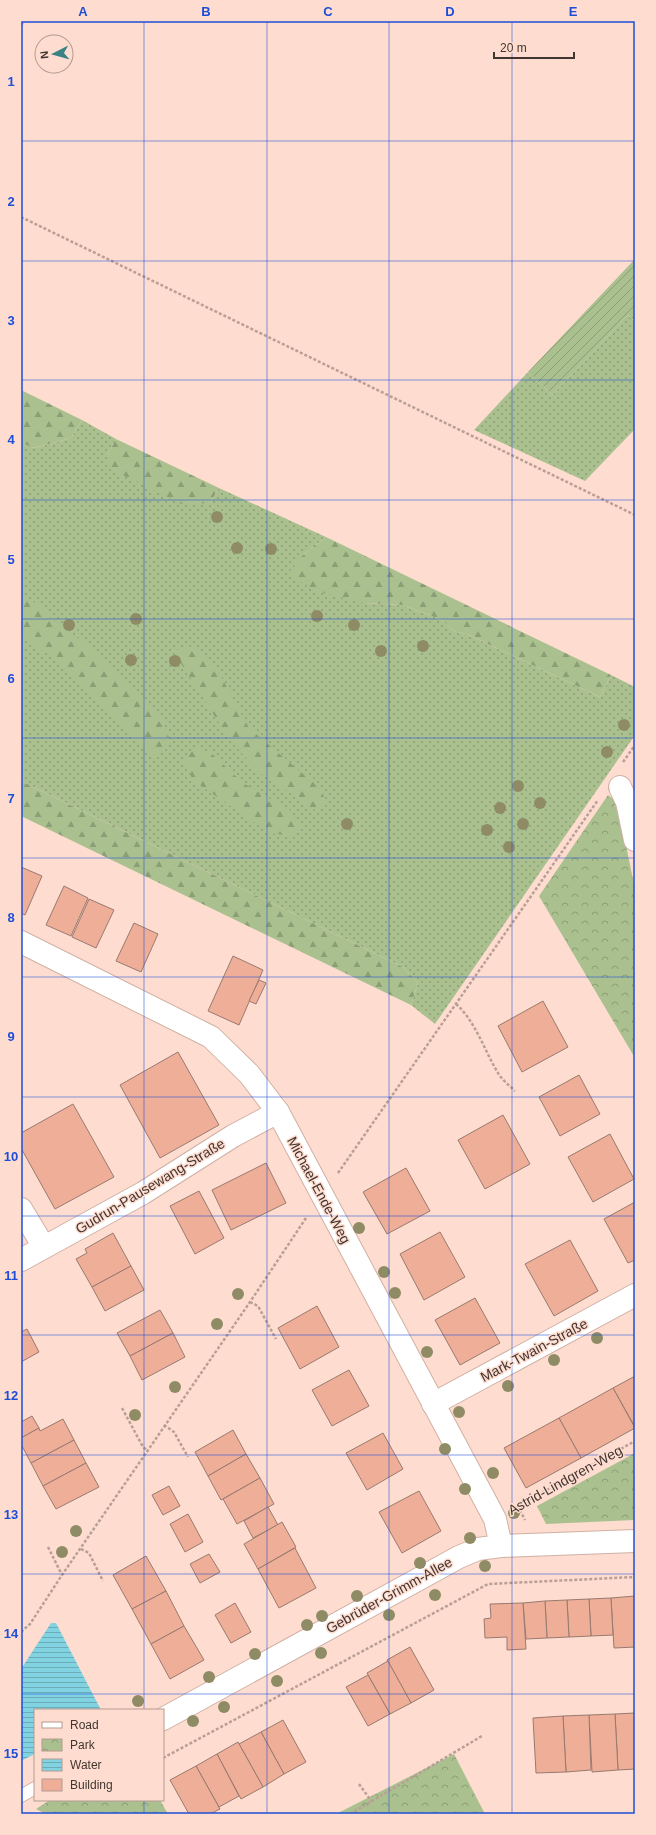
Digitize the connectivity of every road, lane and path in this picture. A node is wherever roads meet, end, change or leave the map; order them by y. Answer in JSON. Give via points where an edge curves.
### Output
{"nodes":[{"id":1,"x":24,"y":21,"type":"edge"},
{"id":2,"x":21,"y":24,"type":"edge"},
{"id":3,"x":21,"y":217,"type":"edge"},
{"id":4,"x":635,"y":515,"type":"edge"},
{"id":5,"x":635,"y":745,"type":"edge"},
{"id":6,"x":614,"y":783,"type":"junction"},
{"id":7,"x":635,"y":840,"type":"edge"},
{"id":8,"x":21,"y":942,"type":"edge"},
{"id":9,"x":456,"y":1004,"type":"junction"},
{"id":10,"x":515,"y":1091,"type":"dead end"},
{"id":11,"x":278,"y":1112,"type":"junction"},
{"id":12,"x":322,"y":1196,"type":"junction"},
{"id":13,"x":21,"y":1209,"type":"edge"},
{"id":14,"x":44,"y":1247,"type":"junction"},
{"id":15,"x":21,"y":1260,"type":"edge"},
{"id":16,"x":635,"y":1295,"type":"edge"},
{"id":17,"x":250,"y":1302,"type":"junction"},
{"id":18,"x":276,"y":1339,"type":"dead end"},
{"id":19,"x":433,"y":1404,"type":"junction"},
{"id":20,"x":122,"y":1408,"type":"dead end"},
{"id":21,"x":164,"y":1425,"type":"junction"},
{"id":22,"x":635,"y":1441,"type":"edge"},
{"id":23,"x":147,"y":1450,"type":"junction"},
{"id":24,"x":188,"y":1457,"type":"dead end"},
{"id":25,"x":495,"y":1519,"type":"junction"},
{"id":26,"x":635,"y":1540,"type":"edge"},
{"id":27,"x":501,"y":1546,"type":"junction"},
{"id":28,"x":48,"y":1547,"type":"dead end"},
{"id":29,"x":81,"y":1549,"type":"junction"},
{"id":30,"x":62,"y":1575,"type":"junction"},
{"id":31,"x":635,"y":1577,"type":"edge"},
{"id":32,"x":103,"y":1581,"type":"dead end"},
{"id":33,"x":21,"y":1632,"type":"edge"},
{"id":34,"x":164,"y":1717,"type":"edge"},
{"id":35,"x":482,"y":1736,"type":"dead end"},
{"id":36,"x":164,"y":1757,"type":"edge"},
{"id":37,"x":359,"y":1784,"type":"dead end"},
{"id":38,"x":34,"y":1789,"type":"edge"},
{"id":39,"x":21,"y":1796,"type":"edge"},
{"id":40,"x":372,"y":1802,"type":"junction"},
{"id":41,"x":350,"y":1814,"type":"edge"}],
"edges":[{"from":1,"to":2,"type":"path"},
{"from":3,"to":4,"type":"path"},
{"from":5,"to":6,"type":"path"},
{"from":6,"to":7,"type":"street","via":[[627,802]]},
{"from":6,"to":9,"type":"path"},
{"from":8,"to":11,"type":"street","name":"Michael-Ende-Weg","via":[[211,1037],[249,1074]]},
{"from":9,"to":10,"type":"path","via":[[464,1010],[499,1075]]},
{"from":9,"to":12,"type":"path"},
{"from":11,"to":12,"type":"street","name":"Michael-Ende-Weg"},
{"from":11,"to":14,"type":"street","name":"Gudrun-Pausewang-Straße","via":[[233,1136],[143,1193]]},
{"from":12,"to":17,"type":"path"},
{"from":12,"to":19,"type":"street","name":"Michael-Ende-Weg"},
{"from":13,"to":14,"type":"street"},
{"from":14,"to":15,"type":"street","name":"Gudrun-Pausewang-Straße"},
{"from":16,"to":19,"type":"street","name":"Mark-Twain-Straße"},
{"from":17,"to":18,"type":"path","via":[[258,1306]]},
{"from":17,"to":21,"type":"path"},
{"from":19,"to":25,"type":"street","name":"Michael-Ende-Weg"},
{"from":20,"to":23,"type":"path"},
{"from":21,"to":23,"type":"path"},
{"from":21,"to":24,"type":"path","via":[[174,1432]]},
{"from":22,"to":25,"type":"path","name":"Astrid-Lindgren-Weg"},
{"from":23,"to":29,"type":"path"},
{"from":25,"to":27,"type":"street","name":"Michael-Ende-Weg"},
{"from":26,"to":27,"type":"street","name":"Gebrüder-Grimm-Allee"},
{"from":27,"to":34,"type":"street","name":"Gebrüder-Grimm-Allee","via":[[478,1549],[459,1557]]},
{"from":28,"to":30,"type":"path"},
{"from":29,"to":30,"type":"path"},
{"from":29,"to":32,"type":"path","via":[[89,1553]]},
{"from":30,"to":33,"type":"path","via":[[30,1624]]},
{"from":31,"to":36,"type":"path","via":[[488,1584]]},
{"from":35,"to":40,"type":"path"},
{"from":37,"to":40,"type":"path"},
{"from":38,"to":39,"type":"lane"},
{"from":40,"to":41,"type":"path"}]}
